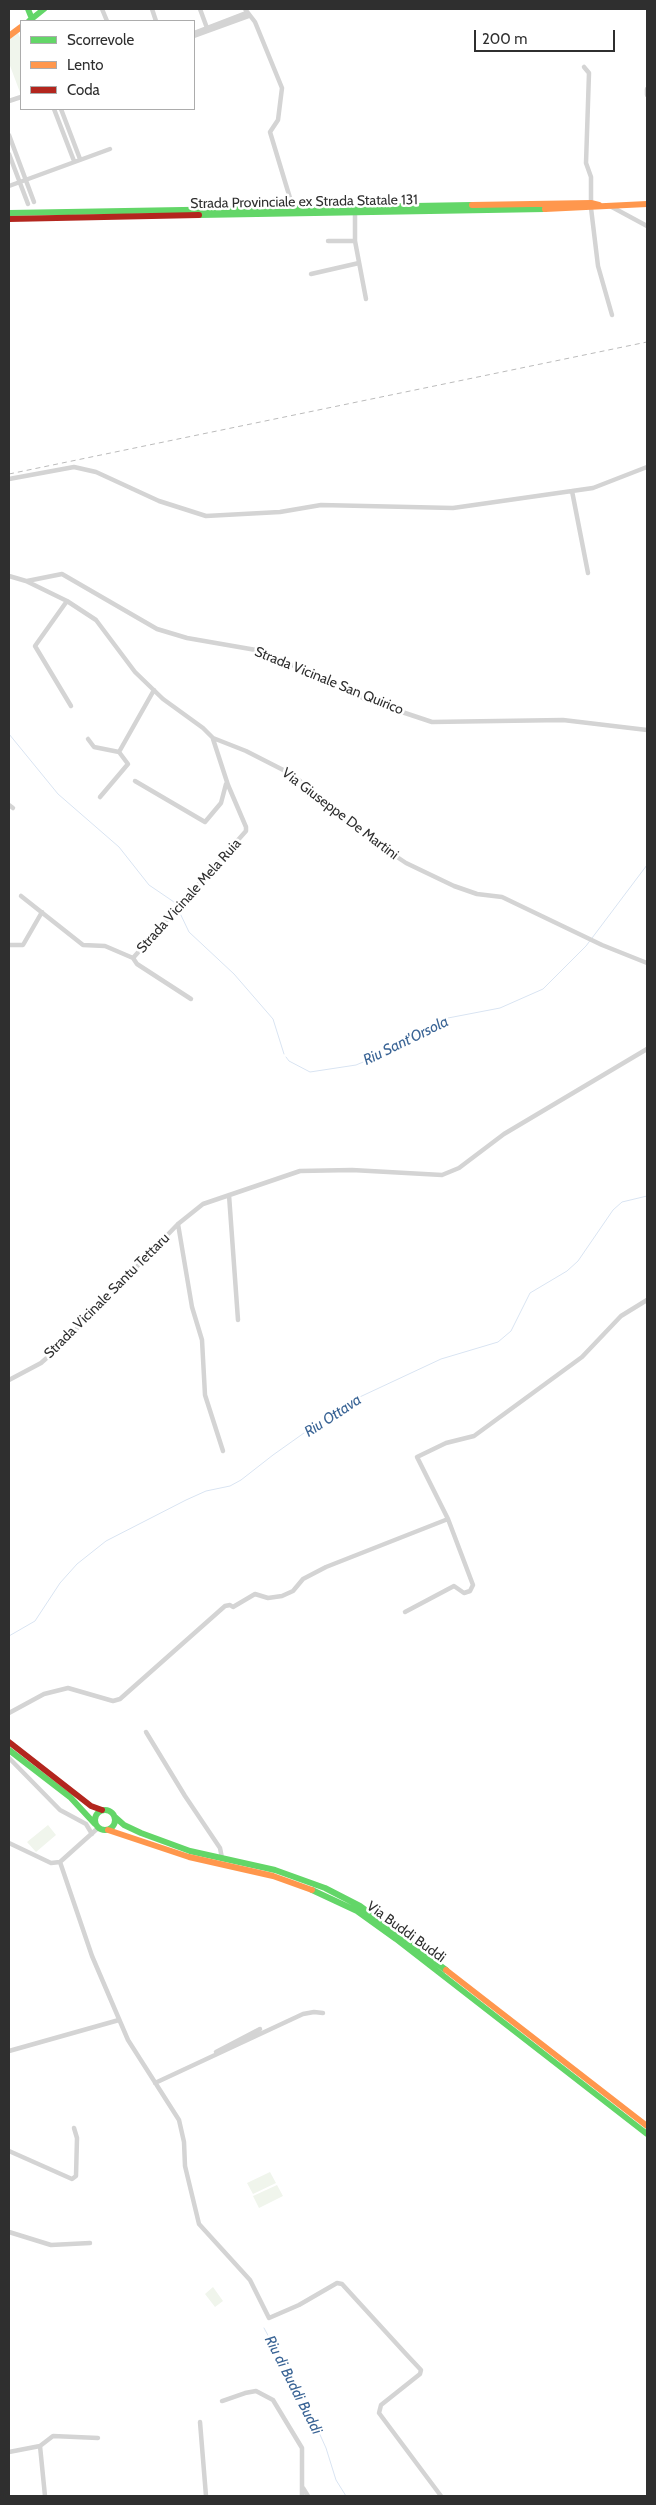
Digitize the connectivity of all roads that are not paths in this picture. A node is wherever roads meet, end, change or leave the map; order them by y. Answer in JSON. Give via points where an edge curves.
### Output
{"nodes":[{"id":1,"x":28,"y":9,"type":"edge"},
{"id":2,"x":44,"y":9,"type":"edge"},
{"id":3,"x":200,"y":9,"type":"edge"},
{"id":4,"x":247,"y":13,"type":"edge"},
{"id":5,"x":30,"y":20,"type":"edge"},
{"id":6,"x":20,"y":28,"type":"edge"},
{"id":7,"x":207,"y":28,"type":"junction"},
{"id":8,"x":195,"y":34,"type":"edge"},
{"id":9,"x":195,"y":35,"type":"edge"},
{"id":10,"x":9,"y":36,"type":"edge"},
{"id":11,"x":584,"y":67,"type":"dead end"},
{"id":12,"x":647,"y":89,"type":"edge"},
{"id":13,"x":647,"y":95,"type":"edge"},
{"id":14,"x":54,"y":110,"type":"edge"},
{"id":15,"x":61,"y":110,"type":"edge"},
{"id":16,"x":9,"y":135,"type":"edge"},
{"id":17,"x":110,"y":149,"type":"dead end"},
{"id":18,"x":9,"y":154,"type":"edge"},
{"id":19,"x":80,"y":159,"type":"junction"},
{"id":20,"x":74,"y":161,"type":"junction"},
{"id":21,"x":25,"y":180,"type":"junction"},
{"id":22,"x":19,"y":182,"type":"junction"},
{"id":23,"x":9,"y":186,"type":"edge"},
{"id":24,"x":34,"y":202,"type":"dead end"},
{"id":25,"x":28,"y":204,"type":"dead end"},
{"id":26,"x":647,"y":204,"type":"edge"},
{"id":27,"x":591,"y":205,"type":"junction"},
{"id":28,"x":609,"y":205,"type":"junction"},
{"id":29,"x":293,"y":208,"type":"junction"},
{"id":30,"x":356,"y":213,"type":"junction"},
{"id":31,"x":9,"y":214,"type":"edge"},
{"id":32,"x":9,"y":219,"type":"edge"},
{"id":33,"x":647,"y":226,"type":"edge"},
{"id":34,"x":355,"y":241,"type":"junction"},
{"id":35,"x":328,"y":242,"type":"dead end"},
{"id":36,"x":358,"y":263,"type":"junction"},
{"id":37,"x":311,"y":274,"type":"dead end"},
{"id":38,"x":366,"y":299,"type":"dead end"},
{"id":39,"x":612,"y":314,"type":"dead end"},
{"id":40,"x":647,"y":467,"type":"edge"},
{"id":41,"x":9,"y":479,"type":"edge"},
{"id":42,"x":572,"y":491,"type":"junction"},
{"id":43,"x":588,"y":573,"type":"dead end"},
{"id":44,"x":9,"y":576,"type":"edge"},
{"id":45,"x":26,"y":581,"type":"junction"},
{"id":46,"x":67,"y":600,"type":"junction"},
{"id":47,"x":154,"y":690,"type":"junction"},
{"id":48,"x":71,"y":706,"type":"dead end"},
{"id":49,"x":647,"y":730,"type":"edge"},
{"id":50,"x":213,"y":738,"type":"junction"},
{"id":51,"x":88,"y":739,"type":"dead end"},
{"id":52,"x":120,"y":752,"type":"junction"},
{"id":53,"x":135,"y":781,"type":"dead end"},
{"id":54,"x":227,"y":782,"type":"junction"},
{"id":55,"x":100,"y":797,"type":"dead end"},
{"id":56,"x":21,"y":896,"type":"dead end"},
{"id":57,"x":42,"y":912,"type":"junction"},
{"id":58,"x":9,"y":945,"type":"edge"},
{"id":59,"x":133,"y":958,"type":"junction"},
{"id":60,"x":647,"y":963,"type":"edge"},
{"id":61,"x":191,"y":999,"type":"dead end"},
{"id":62,"x":647,"y":1049,"type":"edge"},
{"id":63,"x":229,"y":1195,"type":"junction"},
{"id":64,"x":178,"y":1224,"type":"junction"},
{"id":65,"x":647,"y":1300,"type":"edge"},
{"id":66,"x":238,"y":1320,"type":"dead end"},
{"id":67,"x":9,"y":1380,"type":"edge"},
{"id":68,"x":223,"y":1451,"type":"dead end"},
{"id":69,"x":448,"y":1518,"type":"junction"},
{"id":70,"x":405,"y":1612,"type":"dead end"},
{"id":71,"x":9,"y":1713,"type":"edge"},
{"id":72,"x":146,"y":1732,"type":"dead end"},
{"id":73,"x":9,"y":1742,"type":"edge"},
{"id":74,"x":9,"y":1750,"type":"edge"},
{"id":75,"x":9,"y":1758,"type":"edge"},
{"id":76,"x":27,"y":1764,"type":"junction"},
{"id":77,"x":17,"y":1766,"type":"junction"},
{"id":78,"x":102,"y":1810,"type":"junction"},
{"id":79,"x":115,"y":1817,"type":"junction"},
{"id":80,"x":97,"y":1826,"type":"junction"},
{"id":81,"x":108,"y":1830,"type":"junction"},
{"id":82,"x":92,"y":1834,"type":"junction"},
{"id":83,"x":9,"y":1843,"type":"edge"},
{"id":84,"x":222,"y":1858,"type":"junction"},
{"id":85,"x":60,"y":1862,"type":"junction"},
{"id":86,"x":323,"y":2013,"type":"dead end"},
{"id":87,"x":119,"y":2020,"type":"junction"},
{"id":88,"x":260,"y":2029,"type":"dead end"},
{"id":89,"x":9,"y":2051,"type":"edge"},
{"id":90,"x":154,"y":2082,"type":"junction"},
{"id":91,"x":647,"y":2126,"type":"edge"},
{"id":92,"x":74,"y":2128,"type":"dead end"},
{"id":93,"x":647,"y":2134,"type":"edge"},
{"id":94,"x":9,"y":2152,"type":"edge"},
{"id":95,"x":9,"y":2232,"type":"edge"},
{"id":96,"x":90,"y":2243,"type":"dead end"},
{"id":97,"x":222,"y":2401,"type":"dead end"},
{"id":98,"x":200,"y":2422,"type":"dead end"},
{"id":99,"x":98,"y":2438,"type":"dead end"},
{"id":100,"x":40,"y":2446,"type":"junction"},
{"id":101,"x":9,"y":2452,"type":"edge"},
{"id":102,"x":302,"y":2486,"type":"junction"},
{"id":103,"x":45,"y":2496,"type":"edge"},
{"id":104,"x":206,"y":2496,"type":"edge"},
{"id":105,"x":302,"y":2496,"type":"edge"},
{"id":106,"x":308,"y":2496,"type":"edge"},
{"id":107,"x":441,"y":2496,"type":"edge"}],
"edges":[{"from":1,"to":5,"type":"main road"},
{"from":2,"to":5,"type":"main road"},
{"from":3,"to":7,"type":"street"},
{"from":4,"to":7,"type":"street"},
{"from":4,"to":9,"type":"street"},
{"from":4,"to":29,"type":"street","via":[[256,22],[282,88],[278,120],[270,132]]},
{"from":6,"to":10,"type":"main road"},
{"from":7,"to":8,"type":"street"},
{"from":11,"to":27,"type":"street","via":[[589,73],[586,163],[591,176]]},
{"from":12,"to":13,"type":"street"},
{"from":14,"to":20,"type":"street"},
{"from":15,"to":19,"type":"street"},
{"from":16,"to":21,"type":"street"},
{"from":17,"to":19,"type":"street"},
{"from":18,"to":22,"type":"street"},
{"from":19,"to":20,"type":"street"},
{"from":20,"to":21,"type":"street"},
{"from":21,"to":22,"type":"street"},
{"from":21,"to":24,"type":"street"},
{"from":22,"to":23,"type":"street"},
{"from":22,"to":25,"type":"street"},
{"from":26,"to":28,"type":"main road","name":"Strada Provinciale ex Strada Statale 131"},
{"from":27,"to":28,"type":"main road","name":"Strada Provinciale ex Strada Statale 131"},
{"from":27,"to":29,"type":"main road","name":"Strada Provinciale ex Strada Statale 131"},
{"from":27,"to":30,"type":"main road","name":"Strada Provinciale ex Strada Statale 131"},
{"from":27,"to":39,"type":"street","via":[[598,266]]},
{"from":28,"to":33,"type":"street"},
{"from":29,"to":31,"type":"main road","name":"Strada Provinciale ex Strada Statale 131"},
{"from":30,"to":32,"type":"main road","name":"Strada Provinciale ex Strada Statale 131"},
{"from":30,"to":34,"type":"street"},
{"from":34,"to":35,"type":"street"},
{"from":34,"to":36,"type":"street"},
{"from":36,"to":37,"type":"street"},
{"from":36,"to":38,"type":"street"},
{"from":40,"to":42,"type":"street","via":[[608,483]]},
{"from":41,"to":42,"type":"street","via":[[74,467],[96,472],[159,501],[206,516],[280,512],[321,504],[453,508]]},
{"from":42,"to":43,"type":"street"},
{"from":44,"to":45,"type":"street","name":"Via Giuseppe De Martini"},
{"from":45,"to":46,"type":"street","name":"Via Giuseppe De Martini"},
{"from":45,"to":49,"type":"street","name":"Strada Vicinale San Quirico","via":[[62,574],[157,629],[186,638],[256,650],[347,688],[366,700],[432,722],[564,720]]},
{"from":46,"to":47,"type":"street","name":"Via Giuseppe De Martini","via":[[96,620],[135,672]]},
{"from":46,"to":48,"type":"street","via":[[35,646]]},
{"from":47,"to":50,"type":"street","name":"Via Giuseppe De Martini"},
{"from":47,"to":52,"type":"street"},
{"from":50,"to":54,"type":"street","name":"Strada Vicinale Mela Ruia"},
{"from":50,"to":60,"type":"street","name":"Via Giuseppe De Martini","via":[[293,776],[354,828],[406,863],[454,886],[502,897]]},
{"from":51,"to":52,"type":"street","via":[[94,747]]},
{"from":52,"to":55,"type":"street","via":[[128,764]]},
{"from":53,"to":54,"type":"street","via":[[205,822],[220,803]]},
{"from":54,"to":59,"type":"street","name":"Strada Vicinale Mela Ruia","via":[[246,832]]},
{"from":56,"to":57,"type":"street","name":"Strada Vicinale Mela Ruia"},
{"from":57,"to":58,"type":"street","via":[[23,945]]},
{"from":57,"to":59,"type":"street","name":"Strada Vicinale Mela Ruia","via":[[83,945],[105,946]]},
{"from":59,"to":61,"type":"street","via":[[136,964]]},
{"from":62,"to":63,"type":"street","name":"Strada Vicinale Santu Tettaru","via":[[504,1134],[459,1168],[442,1175],[300,1171]]},
{"from":63,"to":64,"type":"street","name":"Strada Vicinale Santu Tettaru","via":[[203,1204]]},
{"from":63,"to":66,"type":"street"},
{"from":64,"to":67,"type":"street","name":"Strada Vicinale Santu Tettaru","via":[[78,1329],[41,1363]]},
{"from":64,"to":68,"type":"street","name":"Strada Vicinale Santu Tettaru","via":[[192,1307],[202,1340],[205,1396]]},
{"from":65,"to":69,"type":"street","via":[[622,1316],[582,1357],[474,1436],[446,1443],[417,1457]]},
{"from":69,"to":70,"type":"street","via":[[474,1585],[464,1593],[454,1586]]},
{"from":69,"to":71,"type":"street","via":[[326,1567],[303,1579],[293,1591],[282,1596],[268,1598],[255,1594],[234,1607],[225,1606],[120,1698],[113,1701],[68,1688],[44,1694]]},
{"from":72,"to":84,"type":"street","via":[[220,1848]]},
{"from":73,"to":78,"type":"main road","via":[[91,1806]]},
{"from":74,"to":76,"type":"main road"},
{"from":75,"to":77,"type":"street"},
{"from":76,"to":77,"type":"street"},
{"from":76,"to":80,"type":"main road","via":[[70,1797]]},
{"from":77,"to":82,"type":"street","via":[[60,1810],[86,1824]]},
{"from":78,"to":79,"type":"main road","via":[[110,1811]]},
{"from":78,"to":80,"type":"main road","via":[[96,1814]]},
{"from":79,"to":81,"type":"main road","via":[[113,1827]]},
{"from":79,"to":84,"type":"main road","name":"Via Buddi Buddi","via":[[141,1833],[190,1851]]},
{"from":80,"to":81,"type":"main road"},
{"from":80,"to":82,"type":"street"},
{"from":81,"to":93,"type":"main road","name":"Via Buddi Buddi","via":[[188,1857],[273,1876],[323,1894],[357,1911]]},
{"from":82,"to":85,"type":"street"},
{"from":83,"to":85,"type":"street","via":[[51,1864]]},
{"from":84,"to":91,"type":"main road","name":"Via Buddi Buddi","via":[[274,1870],[317,1885],[360,1906]]},
{"from":85,"to":87,"type":"street","via":[[89,1948]]},
{"from":86,"to":90,"type":"street","via":[[303,2014]]},
{"from":87,"to":89,"type":"street"},
{"from":87,"to":90,"type":"street"},
{"from":88,"to":90,"type":"street"},
{"from":90,"to":107,"type":"street","via":[[180,2120],[185,2166],[199,2224],[250,2280],[270,2318],[337,2283],[342,2284],[421,2370],[380,2405],[379,2413]]},
{"from":92,"to":94,"type":"street","via":[[77,2138],[76,2176],[72,2179]]},
{"from":95,"to":96,"type":"street","via":[[51,2245]]},
{"from":97,"to":102,"type":"street","via":[[256,2391],[273,2400],[302,2448]]},
{"from":98,"to":104,"type":"street"},
{"from":99,"to":100,"type":"street","via":[[53,2436]]},
{"from":100,"to":101,"type":"street"},
{"from":100,"to":103,"type":"street"},
{"from":102,"to":105,"type":"street"},
{"from":102,"to":106,"type":"street"}]}
